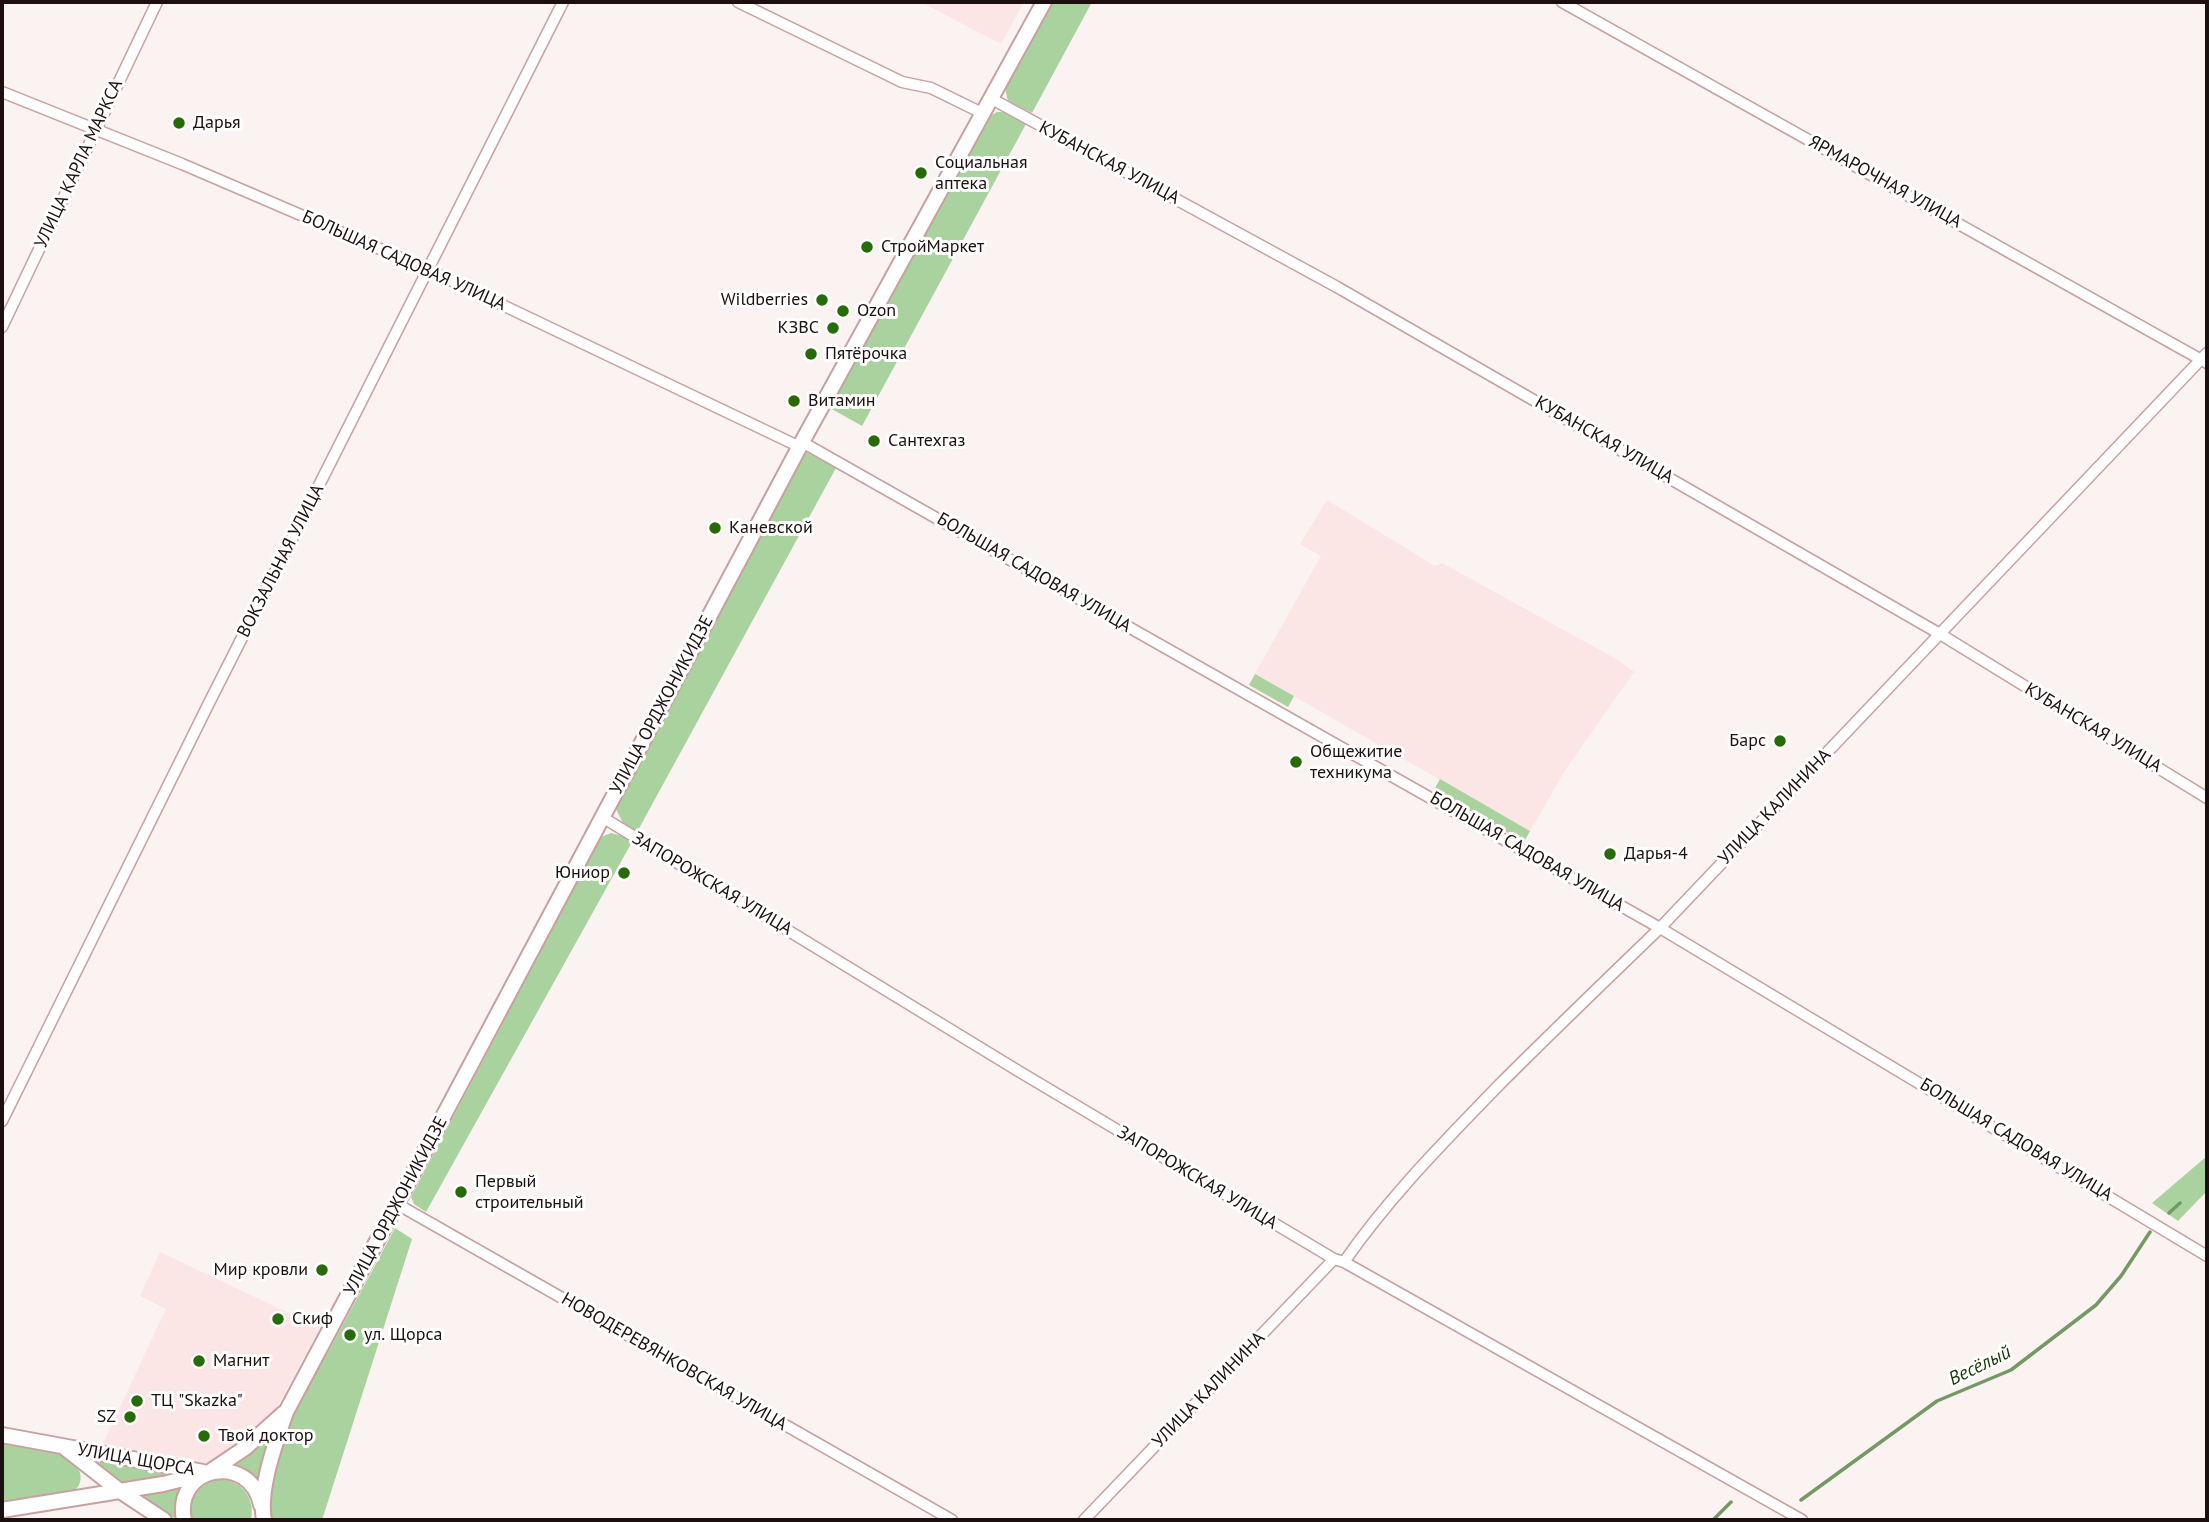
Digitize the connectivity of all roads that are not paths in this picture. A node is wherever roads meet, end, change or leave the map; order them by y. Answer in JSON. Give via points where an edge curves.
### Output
{"nodes":[{"id":1,"x":157,"y":2,"type":"edge"},
{"id":2,"x":563,"y":2,"type":"edge"},
{"id":3,"x":738,"y":2,"type":"edge"},
{"id":4,"x":1044,"y":2,"type":"edge"},
{"id":5,"x":1562,"y":2,"type":"edge"},
{"id":6,"x":2,"y":92,"type":"edge"},
{"id":7,"x":992,"y":99,"type":"junction"},
{"id":8,"x":984,"y":114,"type":"junction"},
{"id":9,"x":95,"y":130,"type":"junction"},
{"id":10,"x":429,"y":270,"type":"junction"},
{"id":11,"x":2,"y":327,"type":"edge"},
{"id":12,"x":2205,"y":358,"type":"edge"},
{"id":13,"x":801,"y":444,"type":"junction"},
{"id":14,"x":1940,"y":634,"type":"junction"},
{"id":15,"x":2207,"y":798,"type":"edge"},
{"id":16,"x":602,"y":817,"type":"junction"},
{"id":17,"x":1660,"y":928,"type":"junction"},
{"id":18,"x":2,"y":1121,"type":"edge"},
{"id":19,"x":397,"y":1204,"type":"junction"},
{"id":20,"x":2207,"y":1256,"type":"edge"},
{"id":21,"x":1339,"y":1261,"type":"junction"},
{"id":22,"x":286,"y":1412,"type":"junction"},
{"id":23,"x":2,"y":1435,"type":"edge"},
{"id":24,"x":64,"y":1447,"type":"junction"},
{"id":25,"x":208,"y":1473,"type":"junction"},
{"id":26,"x":120,"y":1491,"type":"junction"},
{"id":27,"x":2,"y":1510,"type":"edge"},
{"id":28,"x":262,"y":1516,"type":"edge"},
{"id":29,"x":164,"y":1520,"type":"edge"},
{"id":30,"x":184,"y":1520,"type":"edge"},
{"id":31,"x":952,"y":1520,"type":"edge"},
{"id":32,"x":1084,"y":1520,"type":"edge"},
{"id":33,"x":1802,"y":1520,"type":"edge"}],
"edges":[{"from":1,"to":9,"type":"street","name":"УЛИЦА КАРЛА МАРКСА"},
{"from":2,"to":10,"type":"street","name":"ВОКЗАЛЬНАЯ УЛИЦА"},
{"from":3,"to":8,"type":"street","via":[[902,82],[931,88]]},
{"from":4,"to":7,"type":"main road","name":"УЛИЦА ОРДЖОНИКИДЗЕ"},
{"from":5,"to":12,"type":"street","name":"ЯРМАРОЧНАЯ УЛИЦА"},
{"from":6,"to":9,"type":"street","name":"БОЛЬШАЯ САДОВАЯ УЛИЦА"},
{"from":7,"to":8,"type":"main road","name":"УЛИЦА ОРДЖОНИКИДЗЕ"},
{"from":7,"to":14,"type":"street","name":"КУБАНСКАЯ УЛИЦА","via":[[1337,287]]},
{"from":8,"to":13,"type":"main road","name":"УЛИЦА ОРДЖОНИКИДЗЕ"},
{"from":9,"to":10,"type":"street","name":"БОЛЬШАЯ САДОВАЯ УЛИЦА"},
{"from":9,"to":11,"type":"street","name":"УЛИЦА КАРЛА МАРКСА"},
{"from":10,"to":13,"type":"street","name":"БОЛЬШАЯ САДОВАЯ УЛИЦА"},
{"from":10,"to":18,"type":"street","name":"ВОКЗАЛЬНАЯ УЛИЦА"},
{"from":12,"to":14,"type":"street","name":"УЛИЦА КАЛИНИНА"},
{"from":13,"to":16,"type":"main road","name":"УЛИЦА ОРДЖОНИКИДЗЕ"},
{"from":13,"to":17,"type":"street","name":"БОЛЬШАЯ САДОВАЯ УЛИЦА"},
{"from":14,"to":15,"type":"street","name":"КУБАНСКАЯ УЛИЦА"},
{"from":14,"to":17,"type":"street","name":"УЛИЦА КАЛИНИНА"},
{"from":16,"to":19,"type":"main road","name":"УЛИЦА ОРДЖОНИКИДЗЕ"},
{"from":16,"to":21,"type":"street","name":"ЗАПОРОЖСКАЯ УЛИЦА"},
{"from":17,"to":20,"type":"street","name":"БОЛЬШАЯ САДОВАЯ УЛИЦА"},
{"from":17,"to":21,"type":"street","name":"УЛИЦА КАЛИНИНА","via":[[1424,1161]]},
{"from":19,"to":22,"type":"main road","name":"УЛИЦА ОРДЖОНИКИДЗЕ"},
{"from":19,"to":31,"type":"street","name":"НОВОДЕРЕВЯНКОВСКАЯ УЛИЦА"},
{"from":21,"to":32,"type":"street","name":"УЛИЦА КАЛИНИНА"},
{"from":21,"to":33,"type":"street","name":"ЗАПОРОЖСКАЯ УЛИЦА"},
{"from":22,"to":25,"type":"main road"},
{"from":22,"to":28,"type":"main road","via":[[271,1460]]},
{"from":23,"to":24,"type":"main road","name":"УЛИЦА ЩОРСА"},
{"from":24,"to":25,"type":"main road","name":"УЛИЦА ЩОРСА"},
{"from":24,"to":26,"type":"main road","name":"УЛИЦА ЩОРСА"},
{"from":25,"to":26,"type":"main road"},
{"from":25,"to":28,"type":"main road","via":[[242,1476],[254,1487]]},
{"from":25,"to":30,"type":"main road","via":[[188,1490]]},
{"from":26,"to":27,"type":"main road"},
{"from":26,"to":29,"type":"main road","name":"УЛИЦА ЩОРСА"}]}
